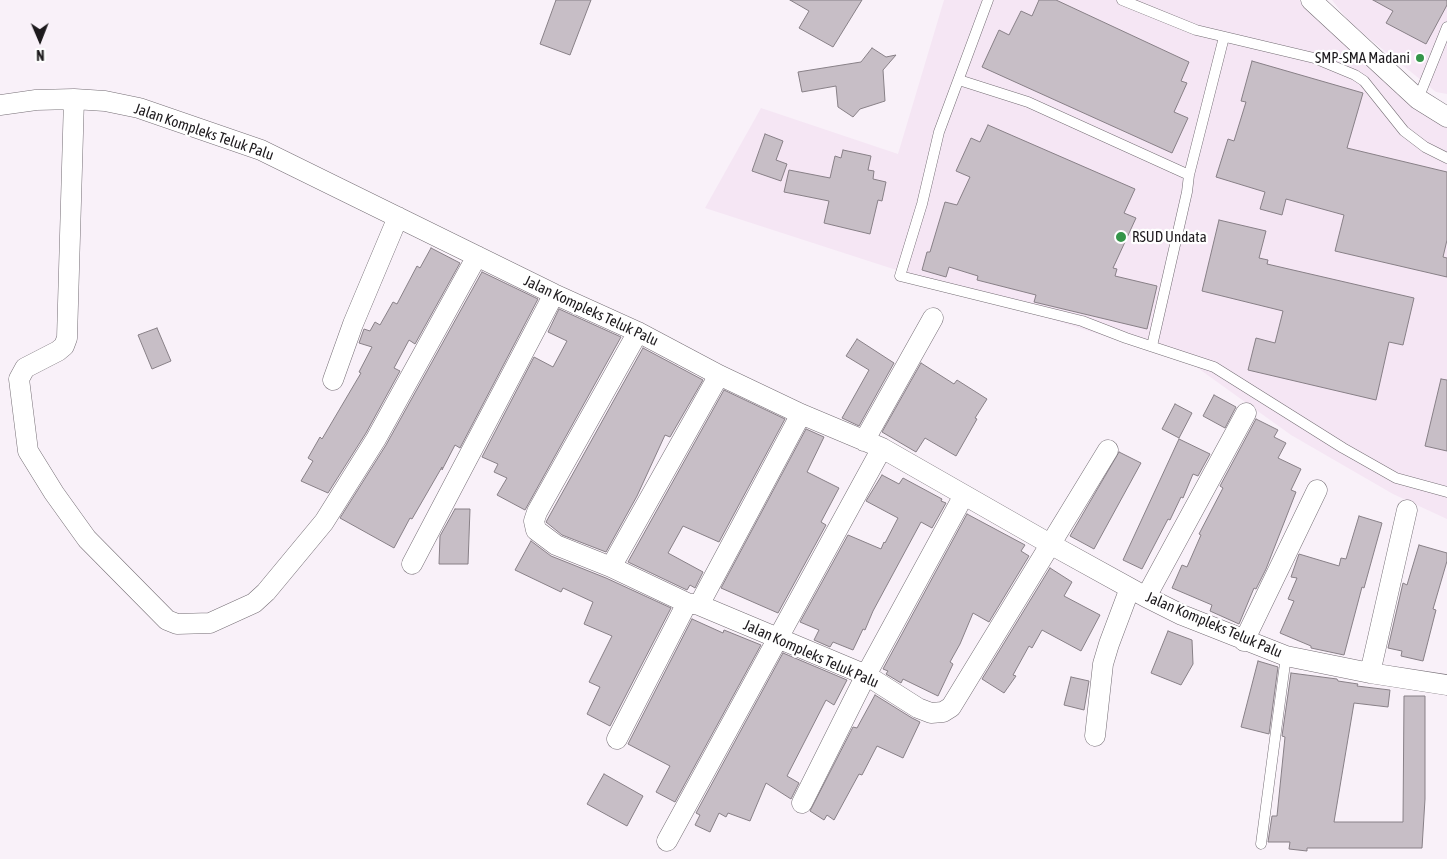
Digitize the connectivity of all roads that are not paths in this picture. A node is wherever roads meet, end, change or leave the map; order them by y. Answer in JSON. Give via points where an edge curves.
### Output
{"nodes":[{"id":1,"x":988,"y":0,"type":"edge"},
{"id":2,"x":1122,"y":0,"type":"edge"},
{"id":3,"x":1311,"y":0,"type":"edge"},
{"id":4,"x":1447,"y":27,"type":"edge"},
{"id":5,"x":1224,"y":36,"type":"junction"},
{"id":6,"x":959,"y":80,"type":"junction"},
{"id":7,"x":74,"y":99,"type":"junction"},
{"id":8,"x":1418,"y":100,"type":"junction"},
{"id":9,"x":0,"y":105,"type":"edge"},
{"id":10,"x":1447,"y":118,"type":"edge"},
{"id":11,"x":1447,"y":158,"type":"edge"},
{"id":12,"x":1189,"y":175,"type":"junction"},
{"id":13,"x":398,"y":217,"type":"junction"},
{"id":14,"x":477,"y":256,"type":"junction"},
{"id":15,"x":554,"y":294,"type":"junction"},
{"id":16,"x":933,"y":318,"type":"dead end"},
{"id":17,"x":638,"y":332,"type":"junction"},
{"id":18,"x":1152,"y":346,"type":"junction"},
{"id":19,"x":720,"y":375,"type":"junction"},
{"id":20,"x":333,"y":380,"type":"dead end"},
{"id":21,"x":1246,"y":413,"type":"dead end"},
{"id":22,"x":801,"y":414,"type":"junction"},
{"id":23,"x":873,"y":445,"type":"junction"},
{"id":24,"x":1108,"y":450,"type":"dead end"},
{"id":25,"x":1317,"y":490,"type":"dead end"},
{"id":26,"x":1447,"y":492,"type":"edge"},
{"id":27,"x":964,"y":495,"type":"junction"},
{"id":28,"x":1407,"y":510,"type":"dead end"},
{"id":29,"x":1050,"y":544,"type":"junction"},
{"id":30,"x":412,"y":564,"type":"dead end"},
{"id":31,"x":611,"y":567,"type":"junction"},
{"id":32,"x":1138,"y":593,"type":"junction"},
{"id":33,"x":693,"y":604,"type":"junction"},
{"id":34,"x":778,"y":638,"type":"junction"},
{"id":35,"x":1244,"y":641,"type":"junction"},
{"id":36,"x":1286,"y":656,"type":"junction"},
{"id":37,"x":1370,"y":673,"type":"junction"},
{"id":38,"x":866,"y":675,"type":"junction"},
{"id":39,"x":1447,"y":685,"type":"edge"},
{"id":40,"x":1095,"y":736,"type":"dead end"},
{"id":41,"x":617,"y":739,"type":"dead end"},
{"id":42,"x":802,"y":802,"type":"dead end"},
{"id":43,"x":667,"y":841,"type":"dead end"},
{"id":44,"x":1261,"y":844,"type":"dead end"}],
"edges":[{"from":1,"to":6,"type":"lane"},
{"from":2,"to":5,"type":"lane","via":[[1196,30]]},
{"from":3,"to":8,"type":"street"},
{"from":4,"to":8,"type":"lane"},
{"from":5,"to":11,"type":"lane","via":[[1314,58],[1355,75],[1364,81],[1404,131],[1425,148]]},
{"from":5,"to":12,"type":"lane"},
{"from":6,"to":12,"type":"lane","via":[[1028,102]]},
{"from":6,"to":18,"type":"lane","via":[[939,132],[900,276],[1082,321]]},
{"from":7,"to":9,"type":"street","name":"Jalan Kompleks Teluk Palu"},
{"from":7,"to":13,"type":"street","name":"Jalan Kompleks Teluk Palu","via":[[139,108],[261,150]]},
{"from":7,"to":14,"type":"street","via":[[67,338],[64,346],[26,368],[19,379],[28,451],[87,539],[167,620],[177,624],[210,623],[254,603],[324,522],[376,439]]},
{"from":8,"to":10,"type":"street"},
{"from":12,"to":18,"type":"lane"},
{"from":13,"to":14,"type":"street","name":"Jalan Kompleks Teluk Palu"},
{"from":13,"to":20,"type":"street"},
{"from":14,"to":15,"type":"street","name":"Jalan Kompleks Teluk Palu"},
{"from":15,"to":17,"type":"street","name":"Jalan Kompleks Teluk Palu"},
{"from":15,"to":30,"type":"street"},
{"from":16,"to":23,"type":"street"},
{"from":17,"to":19,"type":"street","name":"Jalan Kompleks Teluk Palu"},
{"from":17,"to":31,"type":"street","name":"Jalan Kompleks Teluk Palu","via":[[548,490],[534,521],[536,530],[556,544]]},
{"from":18,"to":26,"type":"lane","via":[[1214,367],[1396,478]]},
{"from":19,"to":22,"type":"street","name":"Jalan Kompleks Teluk Palu"},
{"from":19,"to":31,"type":"street"},
{"from":21,"to":32,"type":"street"},
{"from":22,"to":23,"type":"street","name":"Jalan Kompleks Teluk Palu"},
{"from":22,"to":33,"type":"street"},
{"from":23,"to":27,"type":"street","name":"Jalan Kompleks Teluk Palu"},
{"from":23,"to":34,"type":"street"},
{"from":24,"to":29,"type":"street"},
{"from":25,"to":35,"type":"street"},
{"from":27,"to":29,"type":"street","name":"Jalan Kompleks Teluk Palu"},
{"from":27,"to":38,"type":"street"},
{"from":28,"to":37,"type":"street"},
{"from":29,"to":32,"type":"street","name":"Jalan Kompleks Teluk Palu"},
{"from":29,"to":38,"type":"street","name":"Jalan Kompleks Teluk Palu","via":[[947,711],[931,713],[918,708]]},
{"from":31,"to":33,"type":"street","name":"Jalan Kompleks Teluk Palu"},
{"from":32,"to":35,"type":"street","name":"Jalan Kompleks Teluk Palu"},
{"from":32,"to":40,"type":"street","via":[[1103,664]]},
{"from":33,"to":34,"type":"street","name":"Jalan Kompleks Teluk Palu"},
{"from":33,"to":41,"type":"street"},
{"from":34,"to":38,"type":"street","name":"Jalan Kompleks Teluk Palu"},
{"from":34,"to":43,"type":"street"},
{"from":35,"to":36,"type":"street","name":"Jalan Kompleks Teluk Palu"},
{"from":36,"to":37,"type":"street","name":"Jalan Kompleks Teluk Palu"},
{"from":36,"to":44,"type":"lane"},
{"from":37,"to":39,"type":"street","name":"Jalan Kompleks Teluk Palu"},
{"from":38,"to":42,"type":"street"}]}
